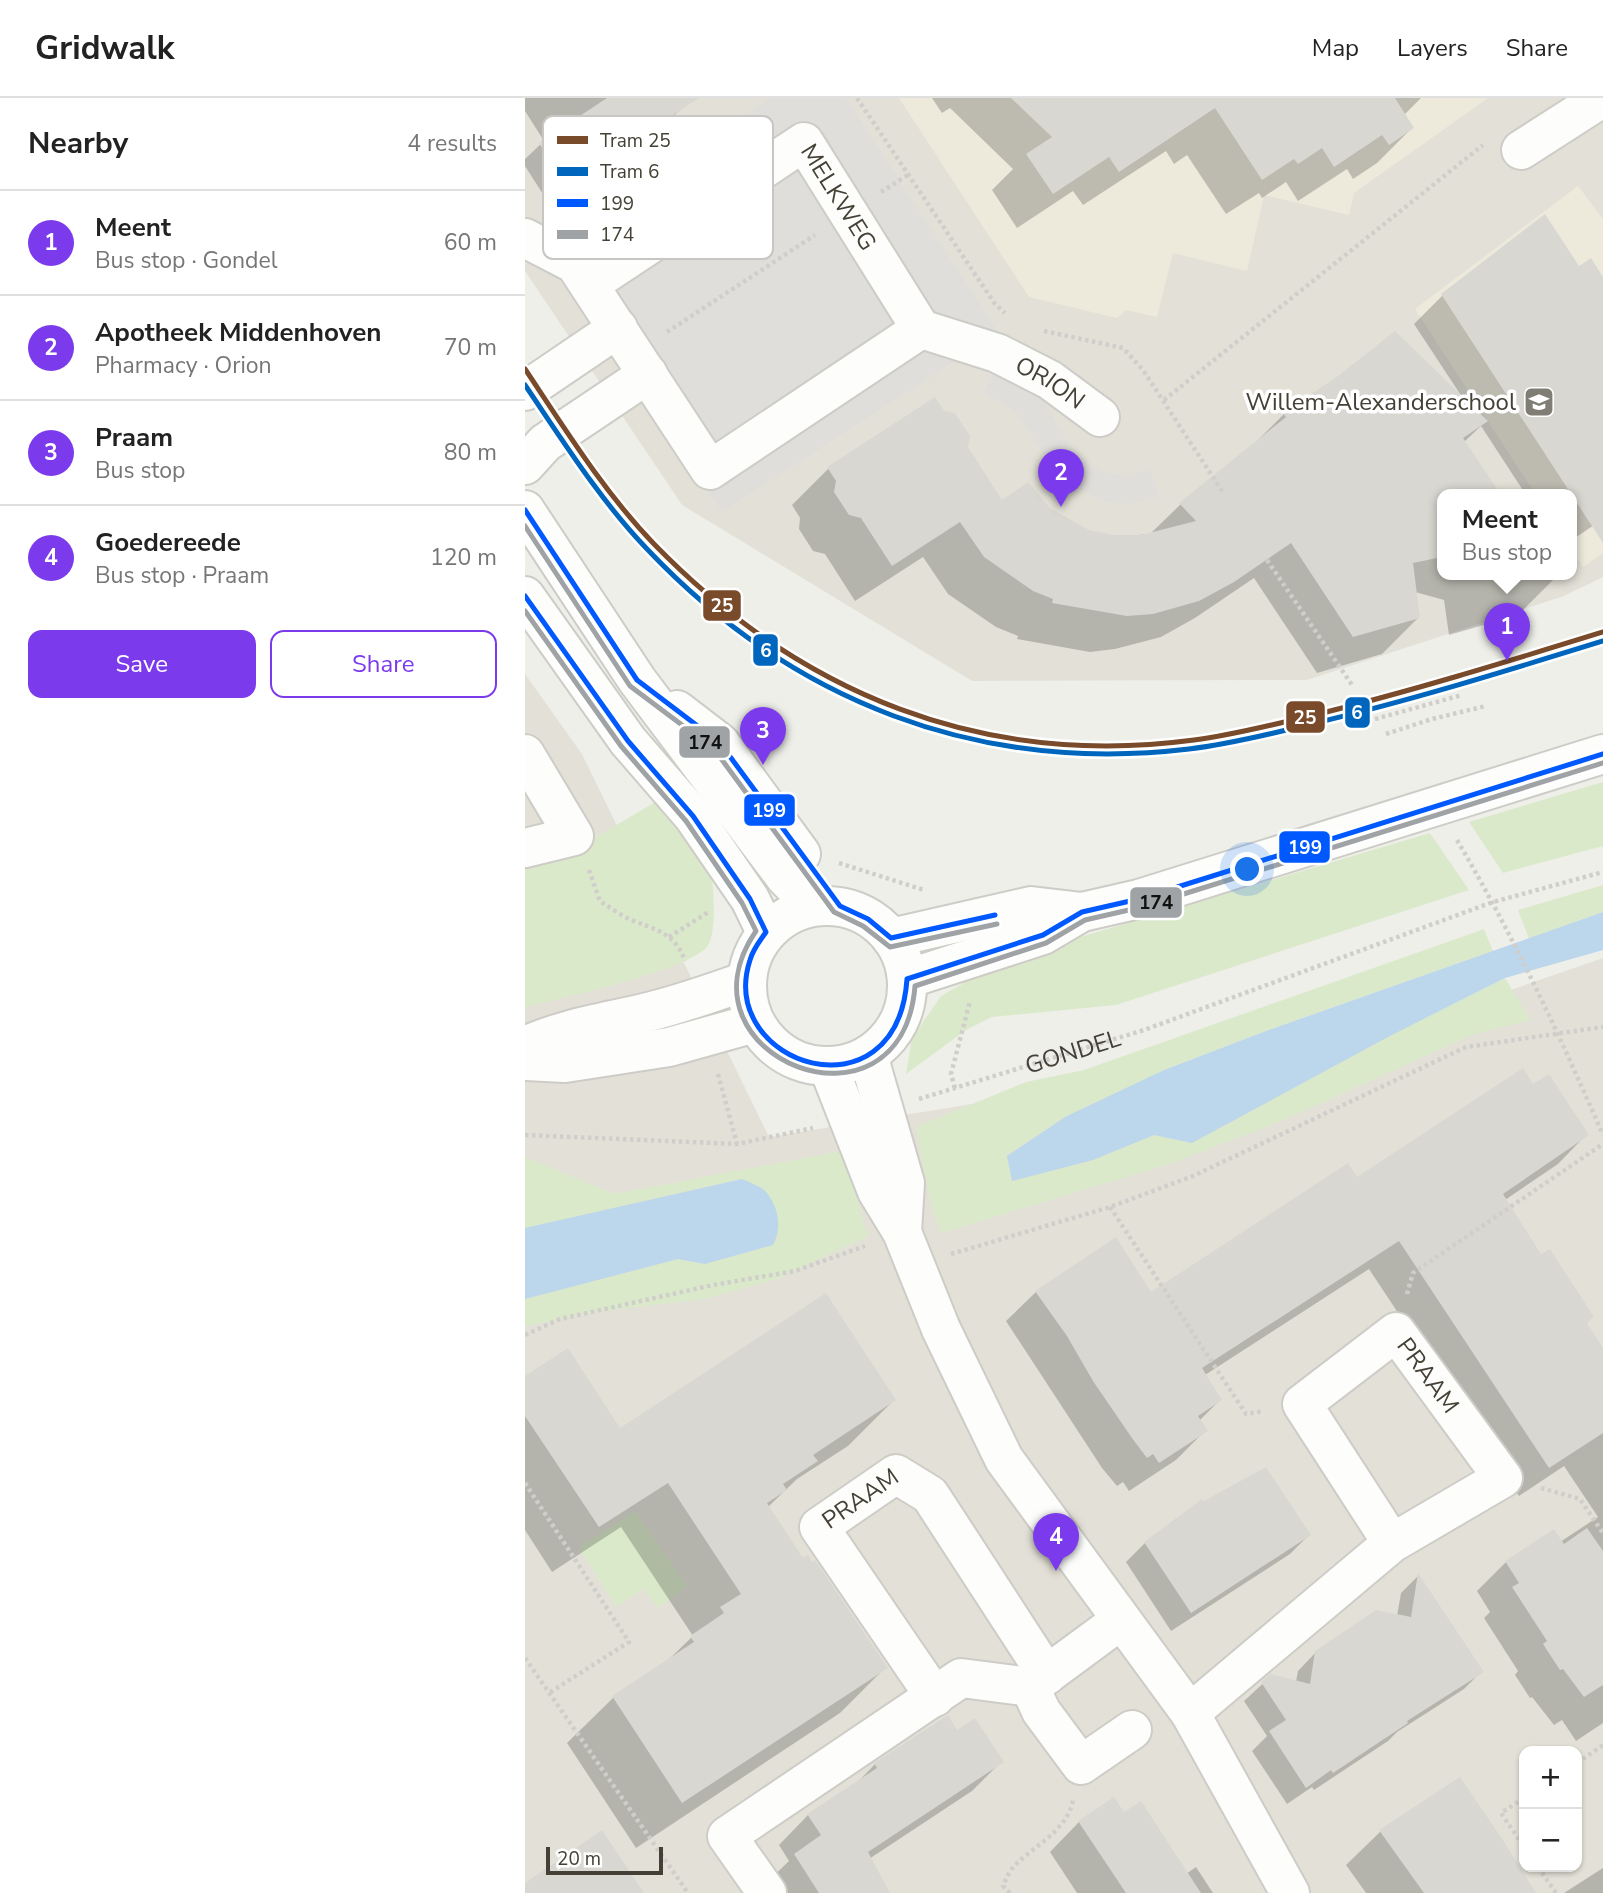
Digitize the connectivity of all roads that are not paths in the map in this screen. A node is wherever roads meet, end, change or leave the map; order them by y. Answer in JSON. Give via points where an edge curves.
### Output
{"nodes":[{"id":1,"x":1602,"y":98,"type":"edge"},
{"id":2,"x":1521,"y":149,"type":"road end"},
{"id":3,"x":773,"y":163,"type":"edge"},
{"id":4,"x":525,"y":238,"type":"edge"},
{"id":5,"x":543,"y":247,"type":"edge"},
{"id":6,"x":565,"y":259,"type":"edge"},
{"id":7,"x":628,"y":259,"type":"edge"},
{"id":8,"x":590,"y":284,"type":"junction"},
{"id":9,"x":921,"y":329,"type":"junction"},
{"id":10,"x":633,"y":352,"type":"junction"},
{"id":11,"x":525,"y":391,"type":"edge"},
{"id":12,"x":1100,"y":417,"type":"dead end"},
{"id":13,"x":525,"y":465,"type":"edge"},
{"id":14,"x":525,"y":510,"type":"edge"},
{"id":15,"x":525,"y":596,"type":"edge"},
{"id":16,"x":1603,"y":754,"type":"edge"},
{"id":17,"x":528,"y":763,"type":"edge"},
{"id":18,"x":525,"y":848,"type":"edge"},
{"id":19,"x":826,"y":906,"type":"junction"},
{"id":20,"x":1082,"y":912,"type":"junction"},
{"id":21,"x":766,"y":932,"type":"junction"},
{"id":22,"x":891,"y":938,"type":"junction"},
{"id":23,"x":907,"y":979,"type":"junction"},
{"id":24,"x":746,"y":981,"type":"junction"},
{"id":25,"x":755,"y":1023,"type":"junction"},
{"id":26,"x":525,"y":1046,"type":"edge"},
{"id":27,"x":868,"y":1055,"type":"junction"},
{"id":28,"x":525,"y":1061,"type":"edge"},
{"id":29,"x":828,"y":1066,"type":"junction"},
{"id":30,"x":909,"y":1248,"type":"junction"},
{"id":31,"x":1392,"y":1543,"type":"junction"},
{"id":32,"x":1121,"y":1620,"type":"junction"},
{"id":33,"x":1038,"y":1681,"type":"junction"},
{"id":34,"x":935,"y":1697,"type":"junction"},
{"id":35,"x":1190,"y":1713,"type":"junction"},
{"id":36,"x":1132,"y":1730,"type":"dead end"},
{"id":37,"x":767,"y":1893,"type":"edge"},
{"id":38,"x":1290,"y":1893,"type":"edge"}],
"edges":[{"from":1,"to":2,"type":"street"},
{"from":3,"to":9,"type":"street","name":"MELKWEG","via":[[804,142]]},
{"from":4,"to":5,"type":"street"},
{"from":6,"to":8,"type":"street"},
{"from":7,"to":8,"type":"street","name":"MELKWEG"},
{"from":8,"to":10,"type":"street"},
{"from":9,"to":10,"type":"street","via":[[710,470]]},
{"from":9,"to":12,"type":"street","name":"ORION","via":[[1004,336],[1049,380]]},
{"from":10,"to":11,"type":"street"},
{"from":10,"to":13,"type":"street"},
{"from":14,"to":19,"type":"street","via":[[637,680],[720,743]]},
{"from":15,"to":21,"type":"street","via":[[628,741],[693,816],[750,899]]},
{"from":16,"to":20,"type":"street","via":[[1139,899]]},
{"from":17,"to":18,"type":"street","via":[[574,835]]},
{"from":19,"to":21,"type":"street","via":[[788,915]]},
{"from":19,"to":22,"type":"street","via":[[860,912]]},
{"from":20,"to":22,"type":"street","via":[[1031,906]]},
{"from":20,"to":23,"type":"street","via":[[1043,935]]},
{"from":21,"to":24,"type":"street","via":[[752,954]]},
{"from":22,"to":23,"type":"street"},
{"from":23,"to":27,"type":"street","via":[[906,1002],[898,1023]]},
{"from":24,"to":25,"type":"street"},
{"from":24,"to":26,"type":"street","via":[[663,1008],[553,1033]]},
{"from":25,"to":28,"type":"street","via":[[669,1047],[565,1063]]},
{"from":25,"to":29,"type":"street","via":[[767,1041],[785,1055],[805,1064]]},
{"from":27,"to":29,"type":"street"},
{"from":27,"to":30,"type":"street","via":[[905,1183]]},
{"from":29,"to":30,"type":"street","via":[[877,1191]]},
{"from":30,"to":32,"type":"street","via":[[941,1329],[1004,1459]]},
{"from":31,"to":31,"type":"street","name":"PRAAM","via":[[1303,1404],[1396,1332],[1503,1478]]},
{"from":31,"to":35,"type":"street"},
{"from":32,"to":33,"type":"street"},
{"from":32,"to":35,"type":"street"},
{"from":33,"to":34,"type":"street","via":[[961,1678]]},
{"from":33,"to":34,"type":"street","name":"PRAAM","via":[[930,1495],[897,1474],[819,1527]]},
{"from":33,"to":36,"type":"street","name":"PRAAM","via":[[1041,1711],[1081,1765]]},
{"from":34,"to":37,"type":"street","via":[[727,1836]]},
{"from":35,"to":38,"type":"street"}]}
